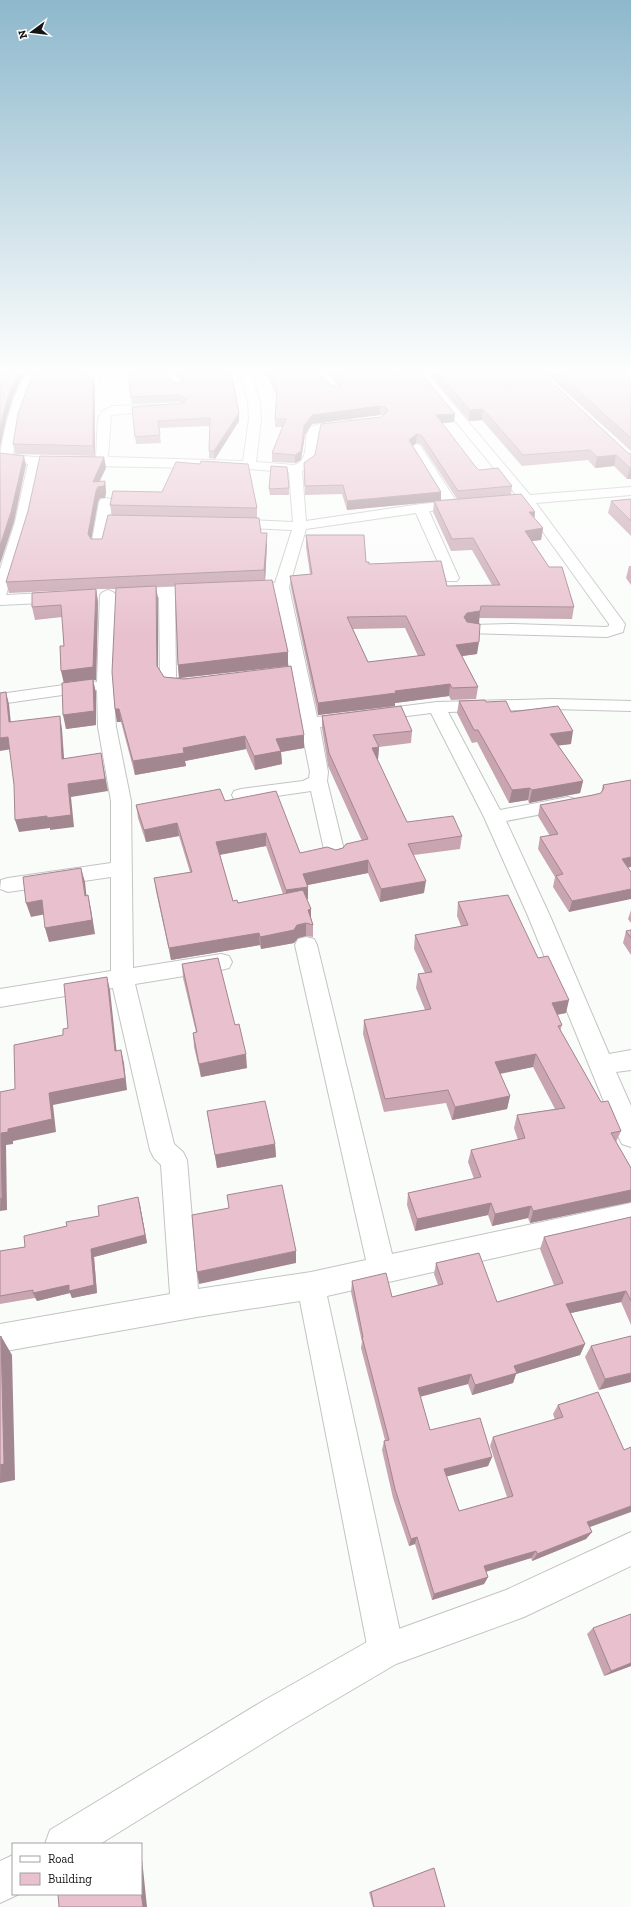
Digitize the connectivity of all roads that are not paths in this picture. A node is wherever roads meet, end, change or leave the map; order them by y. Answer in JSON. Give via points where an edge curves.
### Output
{"nodes":[{"id":1,"x":35,"y":461,"type":"joint"},
{"id":2,"x":102,"y":461,"type":"joint"},
{"id":3,"x":249,"y":461,"type":"edge"},
{"id":4,"x":309,"y":461,"type":"edge"},
{"id":5,"x":424,"y":461,"type":"edge"},
{"id":6,"x":494,"y":461,"type":"edge"},
{"id":7,"x":249,"y":464,"type":"junction"},
{"id":8,"x":295,"y":469,"type":"junction"},
{"id":9,"x":631,"y":491,"type":"edge"},
{"id":10,"x":527,"y":500,"type":"junction"},
{"id":11,"x":106,"y":502,"type":"dead end"},
{"id":12,"x":452,"y":506,"type":"junction"},
{"id":13,"x":422,"y":508,"type":"junction"},
{"id":14,"x":102,"y":521,"type":"junction"},
{"id":15,"x":147,"y":521,"type":"edge"},
{"id":16,"x":218,"y":522,"type":"edge"},
{"id":17,"x":300,"y":526,"type":"junction"},
{"id":18,"x":98,"y":546,"type":"edge"},
{"id":19,"x":452,"y":578,"type":"dead end"},
{"id":20,"x":281,"y":587,"type":"junction"},
{"id":21,"x":167,"y":592,"type":"junction"},
{"id":22,"x":0,"y":593,"type":"edge"},
{"id":23,"x":77,"y":596,"type":"edge"},
{"id":24,"x":0,"y":600,"type":"edge"},
{"id":25,"x":472,"y":630,"type":"edge"},
{"id":26,"x":208,"y":682,"type":"edge"},
{"id":27,"x":105,"y":685,"type":"junction"},
{"id":28,"x":0,"y":699,"type":"edge"},
{"id":29,"x":631,"y":706,"type":"edge"},
{"id":30,"x":437,"y":707,"type":"junction"},
{"id":31,"x":310,"y":723,"type":"junction"},
{"id":32,"x":318,"y":781,"type":"junction"},
{"id":33,"x":241,"y":795,"type":"dead end"},
{"id":34,"x":583,"y":800,"type":"edge"},
{"id":35,"x":494,"y":817,"type":"junction"},
{"id":36,"x":335,"y":854,"type":"edge"},
{"id":37,"x":121,"y":869,"type":"junction"},
{"id":38,"x":8,"y":885,"type":"dead end"},
{"id":39,"x":306,"y":945,"type":"dead end"},
{"id":40,"x":222,"y":962,"type":"dead end"},
{"id":41,"x":122,"y":977,"type":"junction"},
{"id":42,"x":0,"y":998,"type":"edge"},
{"id":43,"x":631,"y":1060,"type":"edge"},
{"id":44,"x":600,"y":1065,"type":"junction"},
{"id":45,"x":631,"y":1136,"type":"edge"},
{"id":46,"x":631,"y":1215,"type":"edge"},
{"id":47,"x":382,"y":1268,"type":"junction"},
{"id":48,"x":312,"y":1286,"type":"junction"},
{"id":49,"x":185,"y":1305,"type":"junction"},
{"id":50,"x":0,"y":1338,"type":"edge"},
{"id":51,"x":631,"y":1549,"type":"edge"},
{"id":52,"x":386,"y":1650,"type":"junction"},
{"id":53,"x":66,"y":1843,"type":"edge"},
{"id":54,"x":12,"y":1876,"type":"edge"},
{"id":55,"x":0,"y":1883,"type":"edge"}],
"edges":[{"from":1,"to":2,"type":"street"},
{"from":1,"to":22,"type":"street","via":[[22,522]]},
{"from":2,"to":7,"type":"street"},
{"from":3,"to":7,"type":"street"},
{"from":4,"to":8,"type":"street"},
{"from":5,"to":12,"type":"street"},
{"from":6,"to":10,"type":"street"},
{"from":7,"to":8,"type":"street"},
{"from":8,"to":17,"type":"street"},
{"from":9,"to":10,"type":"street"},
{"from":10,"to":12,"type":"street"},
{"from":10,"to":25,"type":"street","via":[[617,624],[617,629],[607,632]]},
{"from":11,"to":14,"type":"street"},
{"from":12,"to":13,"type":"street"},
{"from":13,"to":17,"type":"street"},
{"from":13,"to":19,"type":"street"},
{"from":14,"to":15,"type":"street"},
{"from":14,"to":18,"type":"street"},
{"from":16,"to":17,"type":"street"},
{"from":17,"to":20,"type":"street"},
{"from":20,"to":21,"type":"street"},
{"from":20,"to":31,"type":"street","via":[[291,672]]},
{"from":21,"to":26,"type":"street","via":[[168,679],[173,685],[179,686]]},
{"from":21,"to":27,"type":"street","via":[[100,595]]},
{"from":23,"to":24,"type":"street"},
{"from":27,"to":28,"type":"street"},
{"from":27,"to":37,"type":"street","via":[[107,727],[121,801]]},
{"from":29,"to":30,"type":"street","via":[[553,704]]},
{"from":30,"to":31,"type":"street"},
{"from":30,"to":35,"type":"street"},
{"from":31,"to":32,"type":"street","via":[[319,772]]},
{"from":32,"to":33,"type":"street","via":[[307,786]]},
{"from":32,"to":36,"type":"street"},
{"from":34,"to":35,"type":"street"},
{"from":35,"to":44,"type":"street","via":[[540,916]]},
{"from":37,"to":38,"type":"street"},
{"from":37,"to":41,"type":"street"},
{"from":39,"to":47,"type":"street"},
{"from":40,"to":41,"type":"street"},
{"from":41,"to":42,"type":"street"},
{"from":41,"to":49,"type":"street","via":[[163,1150],[174,1160]]},
{"from":43,"to":44,"type":"street"},
{"from":44,"to":45,"type":"street"},
{"from":46,"to":47,"type":"street"},
{"from":47,"to":48,"type":"street"},
{"from":48,"to":49,"type":"street"},
{"from":48,"to":52,"type":"street"},
{"from":49,"to":50,"type":"street"},
{"from":51,"to":52,"type":"street","via":[[512,1605]]},
{"from":52,"to":53,"type":"street"},
{"from":54,"to":55,"type":"street"}]}
